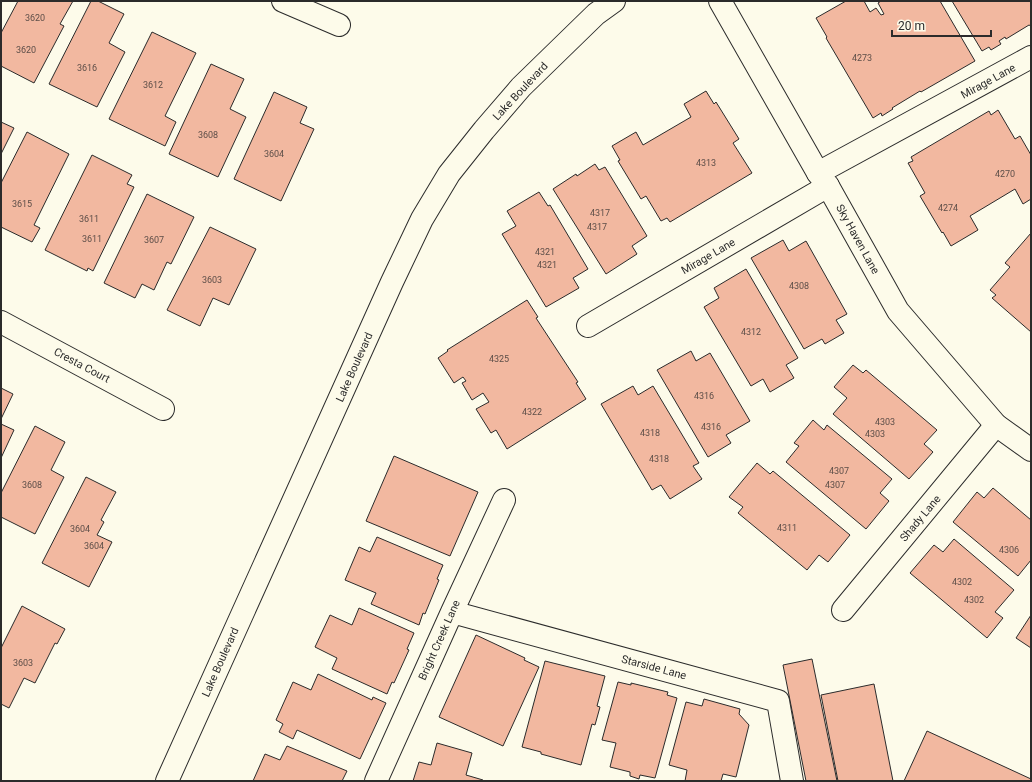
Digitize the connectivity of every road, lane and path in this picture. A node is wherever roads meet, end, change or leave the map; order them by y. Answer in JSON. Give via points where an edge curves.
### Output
{"nodes":[{"id":1,"x":283,"y":1,"type":"edge"},
{"id":2,"x":614,"y":1,"type":"edge"},
{"id":3,"x":720,"y":1,"type":"edge"},
{"id":4,"x":340,"y":25,"type":"dead end"},
{"id":5,"x":1031,"y":57,"type":"edge"},
{"id":6,"x":823,"y":180,"type":"junction"},
{"id":7,"x":1,"y":322,"type":"edge"},
{"id":8,"x":588,"y":326,"type":"dead end"},
{"id":9,"x":163,"y":409,"type":"dead end"},
{"id":10,"x":996,"y":426,"type":"junction"},
{"id":11,"x":1031,"y":450,"type":"edge"},
{"id":12,"x":504,"y":500,"type":"dead end"},
{"id":13,"x":843,"y":610,"type":"dead end"},
{"id":14,"x":452,"y":612,"type":"junction"},
{"id":15,"x":167,"y":781,"type":"edge"},
{"id":16,"x":376,"y":781,"type":"edge"},
{"id":17,"x":792,"y":781,"type":"edge"}],
"edges":[{"from":1,"to":4,"type":"street"},
{"from":2,"to":15,"type":"street","name":"Lake Boulevard","via":[[596,14],[521,87],[450,174],[422,219]]},
{"from":3,"to":6,"type":"street","name":"Sky Haven Lane"},
{"from":5,"to":6,"type":"street","name":"Mirage Lane"},
{"from":6,"to":8,"type":"street","name":"Mirage Lane"},
{"from":6,"to":10,"type":"street","name":"Sky Haven Lane","via":[[898,311]]},
{"from":7,"to":9,"type":"street","name":"Cresta Court"},
{"from":10,"to":11,"type":"street","name":"Sky Haven Lane"},
{"from":10,"to":13,"type":"street","name":"Shady Lane"},
{"from":12,"to":14,"type":"street","name":"Bright Creek Lane"},
{"from":14,"to":16,"type":"street","name":"Bright Creek Lane"},
{"from":14,"to":17,"type":"street","name":"Starside Lane","via":[[778,701]]}]}
